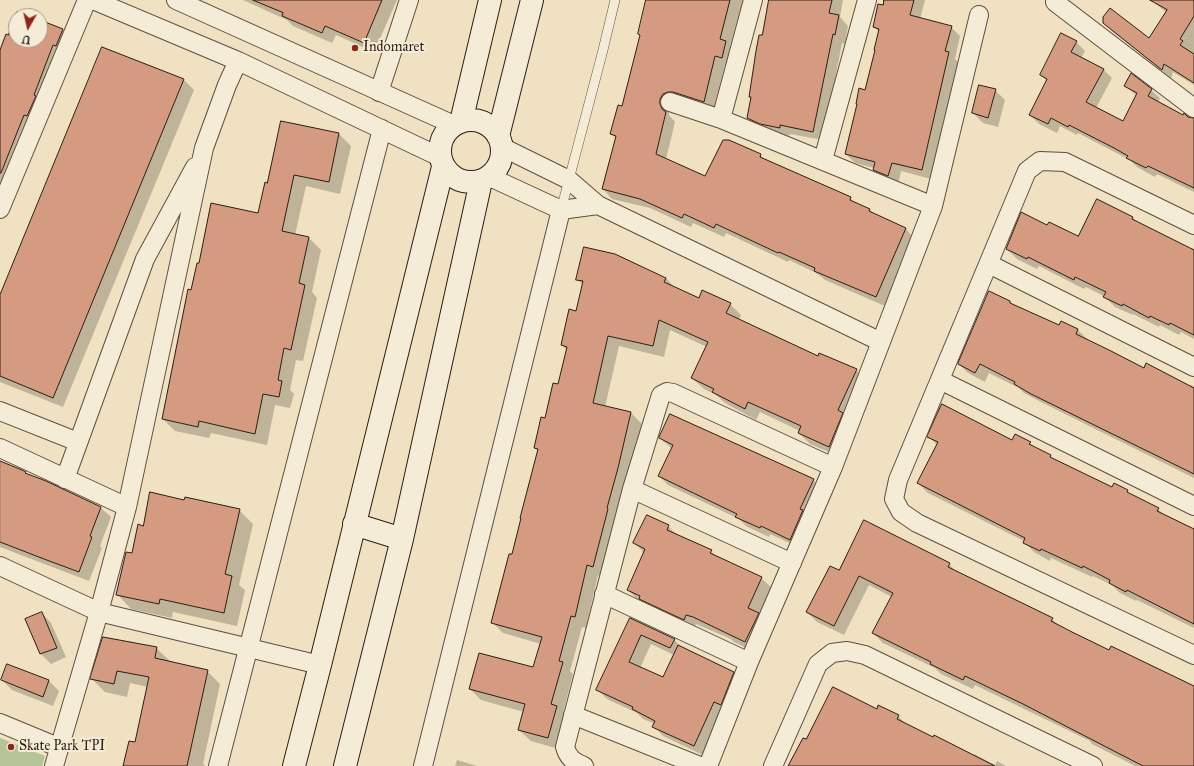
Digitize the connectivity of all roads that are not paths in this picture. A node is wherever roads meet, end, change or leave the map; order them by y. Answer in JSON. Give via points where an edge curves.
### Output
{"nodes":[{"id":1,"x":87,"y":0,"type":"edge"},
{"id":2,"x":93,"y":0,"type":"edge"},
{"id":3,"x":176,"y":0,"type":"edge"},
{"id":4,"x":409,"y":0,"type":"edge"},
{"id":5,"x":490,"y":0,"type":"edge"},
{"id":6,"x":532,"y":0,"type":"edge"},
{"id":7,"x":615,"y":0,"type":"edge"},
{"id":8,"x":753,"y":0,"type":"edge"},
{"id":9,"x":867,"y":0,"type":"edge"},
{"id":10,"x":1052,"y":1,"type":"edge"},
{"id":11,"x":979,"y":15,"type":"dead end"},
{"id":12,"x":238,"y":61,"type":"junction"},
{"id":13,"x":379,"y":92,"type":"junction"},
{"id":14,"x":670,"y":102,"type":"dead end"},
{"id":15,"x":1194,"y":108,"type":"edge"},
{"id":16,"x":721,"y":119,"type":"junction"},
{"id":17,"x":457,"y":123,"type":"junction"},
{"id":18,"x":382,"y":130,"type":"junction"},
{"id":19,"x":500,"y":141,"type":"junction"},
{"id":20,"x":204,"y":148,"type":"junction"},
{"id":21,"x":822,"y":160,"type":"junction"},
{"id":22,"x":441,"y":162,"type":"junction"},
{"id":23,"x":485,"y":179,"type":"junction"},
{"id":24,"x":569,"y":180,"type":"junction"},
{"id":25,"x":598,"y":205,"type":"junction"},
{"id":26,"x":933,"y":206,"type":"junction"},
{"id":27,"x":0,"y":209,"type":"edge"},
{"id":28,"x":561,"y":210,"type":"junction"},
{"id":29,"x":1194,"y":225,"type":"edge"},
{"id":30,"x":988,"y":264,"type":"junction"},
{"id":31,"x":881,"y":342,"type":"junction"},
{"id":32,"x":1194,"y":367,"type":"edge"},
{"id":33,"x":940,"y":380,"type":"junction"},
{"id":34,"x":0,"y":411,"type":"edge"},
{"id":35,"x":78,"y":442,"type":"junction"},
{"id":36,"x":0,"y":448,"type":"edge"},
{"id":37,"x":833,"y":467,"type":"junction"},
{"id":38,"x":65,"y":479,"type":"junction"},
{"id":39,"x":632,"y":489,"type":"junction"},
{"id":40,"x":1194,"y":506,"type":"edge"},
{"id":41,"x":127,"y":507,"type":"junction"},
{"id":42,"x":354,"y":524,"type":"junction"},
{"id":43,"x":402,"y":539,"type":"junction"},
{"id":44,"x":792,"y":563,"type":"junction"},
{"id":45,"x":0,"y":566,"type":"edge"},
{"id":46,"x":604,"y":594,"type":"junction"},
{"id":47,"x":99,"y":612,"type":"junction"},
{"id":48,"x":247,"y":649,"type":"junction"},
{"id":49,"x":1194,"y":655,"type":"edge"},
{"id":50,"x":749,"y":662,"type":"junction"},
{"id":51,"x":320,"y":665,"type":"junction"},
{"id":52,"x":573,"y":715,"type":"junction"},
{"id":53,"x":0,"y":723,"type":"edge"},
{"id":54,"x":58,"y":747,"type":"junction"},
{"id":55,"x":54,"y":766,"type":"edge"},
{"id":56,"x":220,"y":766,"type":"edge"},
{"id":57,"x":294,"y":766,"type":"edge"},
{"id":58,"x":345,"y":766,"type":"edge"},
{"id":59,"x":424,"y":766,"type":"edge"},
{"id":60,"x":584,"y":766,"type":"edge"},
{"id":61,"x":700,"y":766,"type":"edge"},
{"id":62,"x":708,"y":766,"type":"edge"},
{"id":63,"x":773,"y":766,"type":"edge"},
{"id":64,"x":1093,"y":766,"type":"edge"}],
"edges":[{"from":1,"to":27,"type":"street"},
{"from":2,"to":12,"type":"street"},
{"from":3,"to":13,"type":"street"},
{"from":4,"to":13,"type":"street"},
{"from":5,"to":17,"type":"main road"},
{"from":6,"to":19,"type":"main road"},
{"from":7,"to":24,"type":"lane"},
{"from":8,"to":16,"type":"street"},
{"from":9,"to":21,"type":"street"},
{"from":10,"to":15,"type":"street"},
{"from":11,"to":26,"type":"street"},
{"from":12,"to":18,"type":"street"},
{"from":12,"to":20,"type":"street"},
{"from":13,"to":17,"type":"street"},
{"from":14,"to":16,"type":"street"},
{"from":16,"to":21,"type":"street"},
{"from":17,"to":19,"type":"main road","via":[[478,121],[486,124],[493,129]]},
{"from":17,"to":22,"type":"main road","via":[[445,133],[440,144]]},
{"from":18,"to":22,"type":"street"},
{"from":18,"to":48,"type":"street"},
{"from":19,"to":23,"type":"main road","via":[[501,158],[497,168]]},
{"from":19,"to":24,"type":"street"},
{"from":20,"to":35,"type":"street","via":[[145,259]]},
{"from":20,"to":41,"type":"street"},
{"from":21,"to":26,"type":"street"},
{"from":22,"to":23,"type":"main road","via":[[450,175],[460,181]]},
{"from":22,"to":42,"type":"main road"},
{"from":23,"to":28,"type":"street"},
{"from":23,"to":43,"type":"main road"},
{"from":24,"to":25,"type":"street"},
{"from":24,"to":28,"type":"lane"},
{"from":25,"to":28,"type":"street"},
{"from":25,"to":31,"type":"street"},
{"from":26,"to":31,"type":"street"},
{"from":28,"to":59,"type":"street"},
{"from":29,"to":30,"type":"street","via":[[1064,162],[1040,161],[1027,171]]},
{"from":30,"to":32,"type":"street"},
{"from":30,"to":33,"type":"street"},
{"from":31,"to":37,"type":"street"},
{"from":33,"to":40,"type":"street"},
{"from":33,"to":49,"type":"street","via":[[898,480],[894,499],[901,512],[917,523]]},
{"from":34,"to":35,"type":"street"},
{"from":35,"to":38,"type":"street"},
{"from":36,"to":38,"type":"street"},
{"from":37,"to":39,"type":"street","via":[[673,392],[667,392],[661,395]]},
{"from":37,"to":44,"type":"street"},
{"from":38,"to":41,"type":"street"},
{"from":39,"to":44,"type":"street"},
{"from":39,"to":46,"type":"street"},
{"from":41,"to":47,"type":"street"},
{"from":42,"to":43,"type":"main road"},
{"from":42,"to":51,"type":"main road"},
{"from":43,"to":58,"type":"main road"},
{"from":44,"to":50,"type":"street"},
{"from":45,"to":47,"type":"street"},
{"from":46,"to":50,"type":"street"},
{"from":46,"to":52,"type":"street"},
{"from":47,"to":48,"type":"street"},
{"from":47,"to":54,"type":"street"},
{"from":48,"to":51,"type":"street"},
{"from":48,"to":56,"type":"street"},
{"from":50,"to":62,"type":"street"},
{"from":51,"to":57,"type":"main road"},
{"from":52,"to":60,"type":"street","via":[[565,747],[571,760]]},
{"from":52,"to":61,"type":"street"},
{"from":53,"to":54,"type":"street"},
{"from":54,"to":55,"type":"street"},
{"from":63,"to":64,"type":"street","via":[[818,664],[832,653],[847,651],[865,655]]}]}
